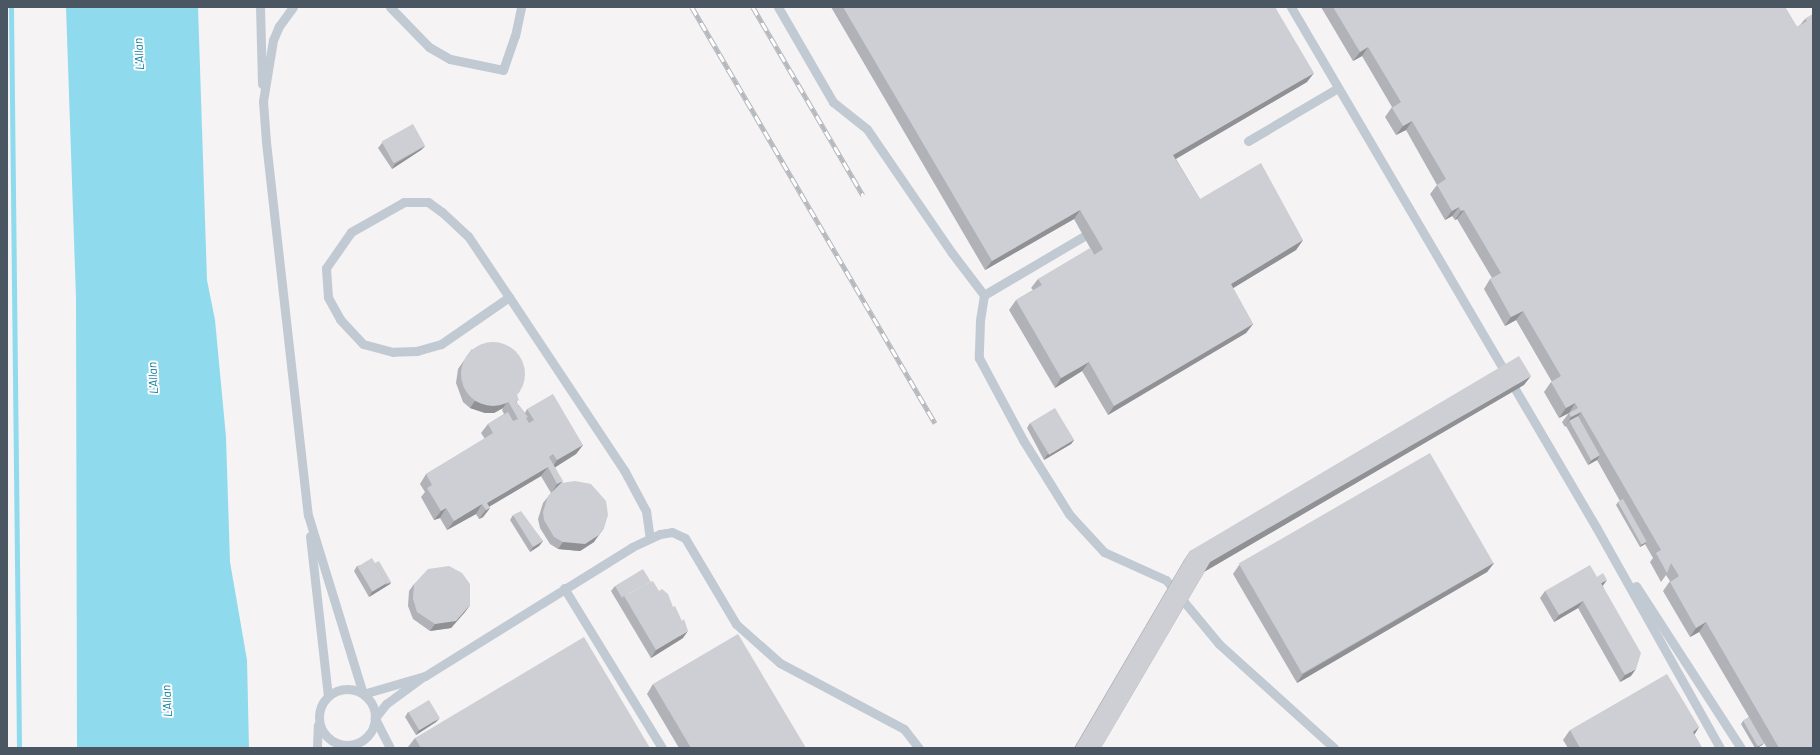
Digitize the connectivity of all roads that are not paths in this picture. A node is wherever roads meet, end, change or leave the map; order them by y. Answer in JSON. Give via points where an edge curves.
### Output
{"nodes":[{"id":1,"x":260,"y":7,"type":"edge"},
{"id":2,"x":293,"y":7,"type":"edge"},
{"id":3,"x":390,"y":7,"type":"edge"},
{"id":4,"x":521,"y":7,"type":"edge"},
{"id":5,"x":778,"y":7,"type":"edge"},
{"id":6,"x":1291,"y":7,"type":"edge"},
{"id":7,"x":1338,"y":88,"type":"junction"},
{"id":8,"x":263,"y":101,"type":"junction"},
{"id":9,"x":1248,"y":141,"type":"dead end"},
{"id":10,"x":1084,"y":236,"type":"dead end"},
{"id":11,"x":984,"y":295,"type":"junction"},
{"id":12,"x":509,"y":297,"type":"junction"},
{"id":13,"x":308,"y":515,"type":"junction"},
{"id":14,"x":1596,"y":527,"type":"junction"},
{"id":15,"x":650,"y":538,"type":"junction"},
{"id":16,"x":564,"y":588,"type":"junction"},
{"id":17,"x":425,"y":676,"type":"junction"},
{"id":18,"x":363,"y":694,"type":"junction"},
{"id":19,"x":328,"y":696,"type":"junction"},
{"id":20,"x":375,"y":718,"type":"junction"},
{"id":21,"x":319,"y":722,"type":"junction"},
{"id":22,"x":352,"y":746,"type":"edge"},
{"id":23,"x":317,"y":748,"type":"edge"},
{"id":24,"x":390,"y":748,"type":"edge"},
{"id":25,"x":662,"y":748,"type":"edge"},
{"id":26,"x":919,"y":748,"type":"edge"},
{"id":27,"x":1334,"y":748,"type":"edge"},
{"id":28,"x":1720,"y":748,"type":"edge"},
{"id":29,"x":1741,"y":748,"type":"edge"}],
"edges":[{"from":1,"to":8,"type":"lane"},
{"from":2,"to":8,"type":"lane","via":[[273,40]]},
{"from":3,"to":4,"type":"lane","via":[[429,48],[450,59],[502,70],[515,36]]},
{"from":5,"to":11,"type":"lane","via":[[833,102],[867,129]]},
{"from":6,"to":7,"type":"lane"},
{"from":7,"to":9,"type":"lane"},
{"from":7,"to":14,"type":"lane"},
{"from":8,"to":13,"type":"lane"},
{"from":10,"to":11,"type":"lane"},
{"from":11,"to":27,"type":"lane","via":[[979,358],[1023,440],[1069,514],[1104,552],[1166,580],[1218,644]]},
{"from":12,"to":12,"type":"lane","via":[[468,236],[428,202],[404,202],[351,232],[326,268],[328,297],[340,319],[363,344],[393,352],[417,351],[441,344]]},
{"from":12,"to":15,"type":"lane","via":[[624,470],[646,511]]},
{"from":13,"to":18,"type":"lane"},
{"from":13,"to":19,"type":"lane"},
{"from":14,"to":28,"type":"lane"},
{"from":14,"to":29,"type":"lane"},
{"from":15,"to":16,"type":"lane"},
{"from":15,"to":26,"type":"lane","via":[[672,532],[685,538],[736,624],[774,658],[904,729]]},
{"from":16,"to":17,"type":"lane"},
{"from":16,"to":25,"type":"lane"},
{"from":17,"to":18,"type":"lane"},
{"from":17,"to":20,"type":"lane","via":[[386,704]]},
{"from":18,"to":19,"type":"lane","via":[[345,689]]},
{"from":18,"to":20,"type":"lane","via":[[372,704]]},
{"from":19,"to":21,"type":"lane","via":[[322,703]]},
{"from":20,"to":22,"type":"lane","via":[[369,735]]},
{"from":20,"to":24,"type":"lane"},
{"from":21,"to":22,"type":"lane","via":[[327,738],[335,743]]},
{"from":21,"to":23,"type":"lane"}]}
